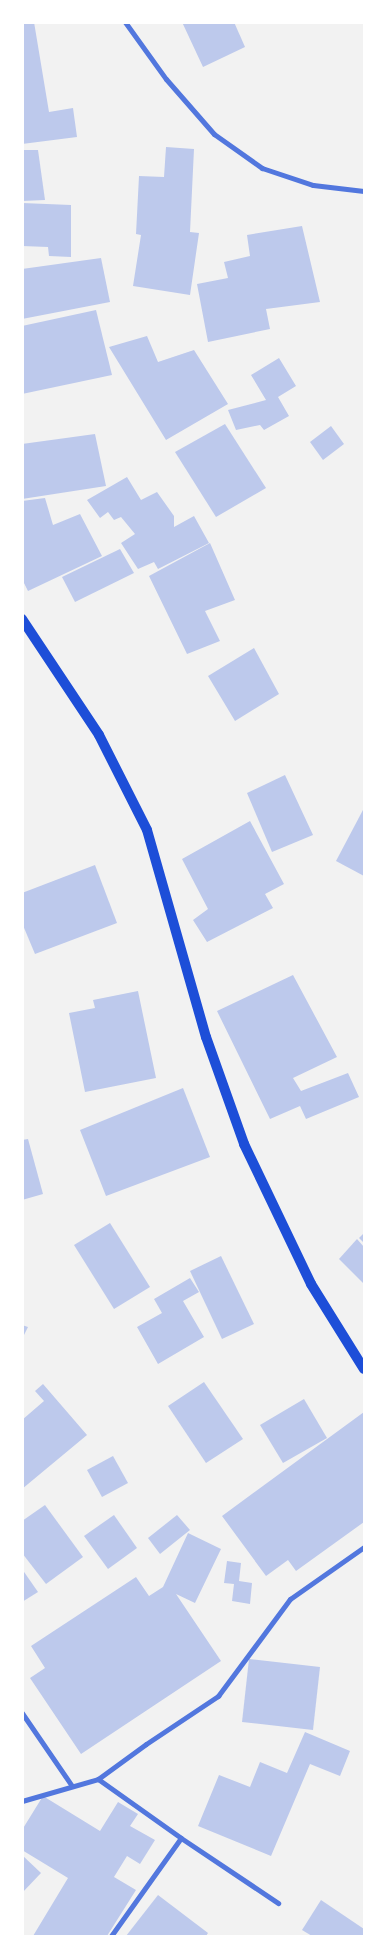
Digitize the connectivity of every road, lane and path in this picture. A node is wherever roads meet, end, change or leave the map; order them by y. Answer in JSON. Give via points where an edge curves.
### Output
{"nodes":[{"id":1,"x":125,"y":22,"type":"edge"},
{"id":2,"x":364,"y":191,"type":"edge"},
{"id":3,"x":22,"y":619,"type":"edge"},
{"id":4,"x":364,"y":1369,"type":"edge"},
{"id":5,"x":364,"y":1547,"type":"edge"},
{"id":6,"x":22,"y":1713,"type":"edge"},
{"id":7,"x":98,"y":1779,"type":"junction"},
{"id":8,"x":72,"y":1786,"type":"junction"},
{"id":9,"x":22,"y":1801,"type":"edge"},
{"id":10,"x":181,"y":1838,"type":"junction"},
{"id":11,"x":278,"y":1903,"type":"dead end"},
{"id":12,"x":111,"y":1936,"type":"edge"}],
"edges":[{"from":1,"to":2,"type":"street","via":[[166,79],[214,134],[262,168],[313,185]]},
{"from":3,"to":4,"type":"main road","via":[[99,735],[146,830],[206,1037],[244,1144],[311,1284]]},
{"from":5,"to":7,"type":"street","via":[[290,1599],[218,1696]]},
{"from":6,"to":8,"type":"street"},
{"from":7,"to":8,"type":"street"},
{"from":7,"to":10,"type":"street"},
{"from":8,"to":9,"type":"street"},
{"from":10,"to":11,"type":"street"},
{"from":10,"to":12,"type":"street"}]}
